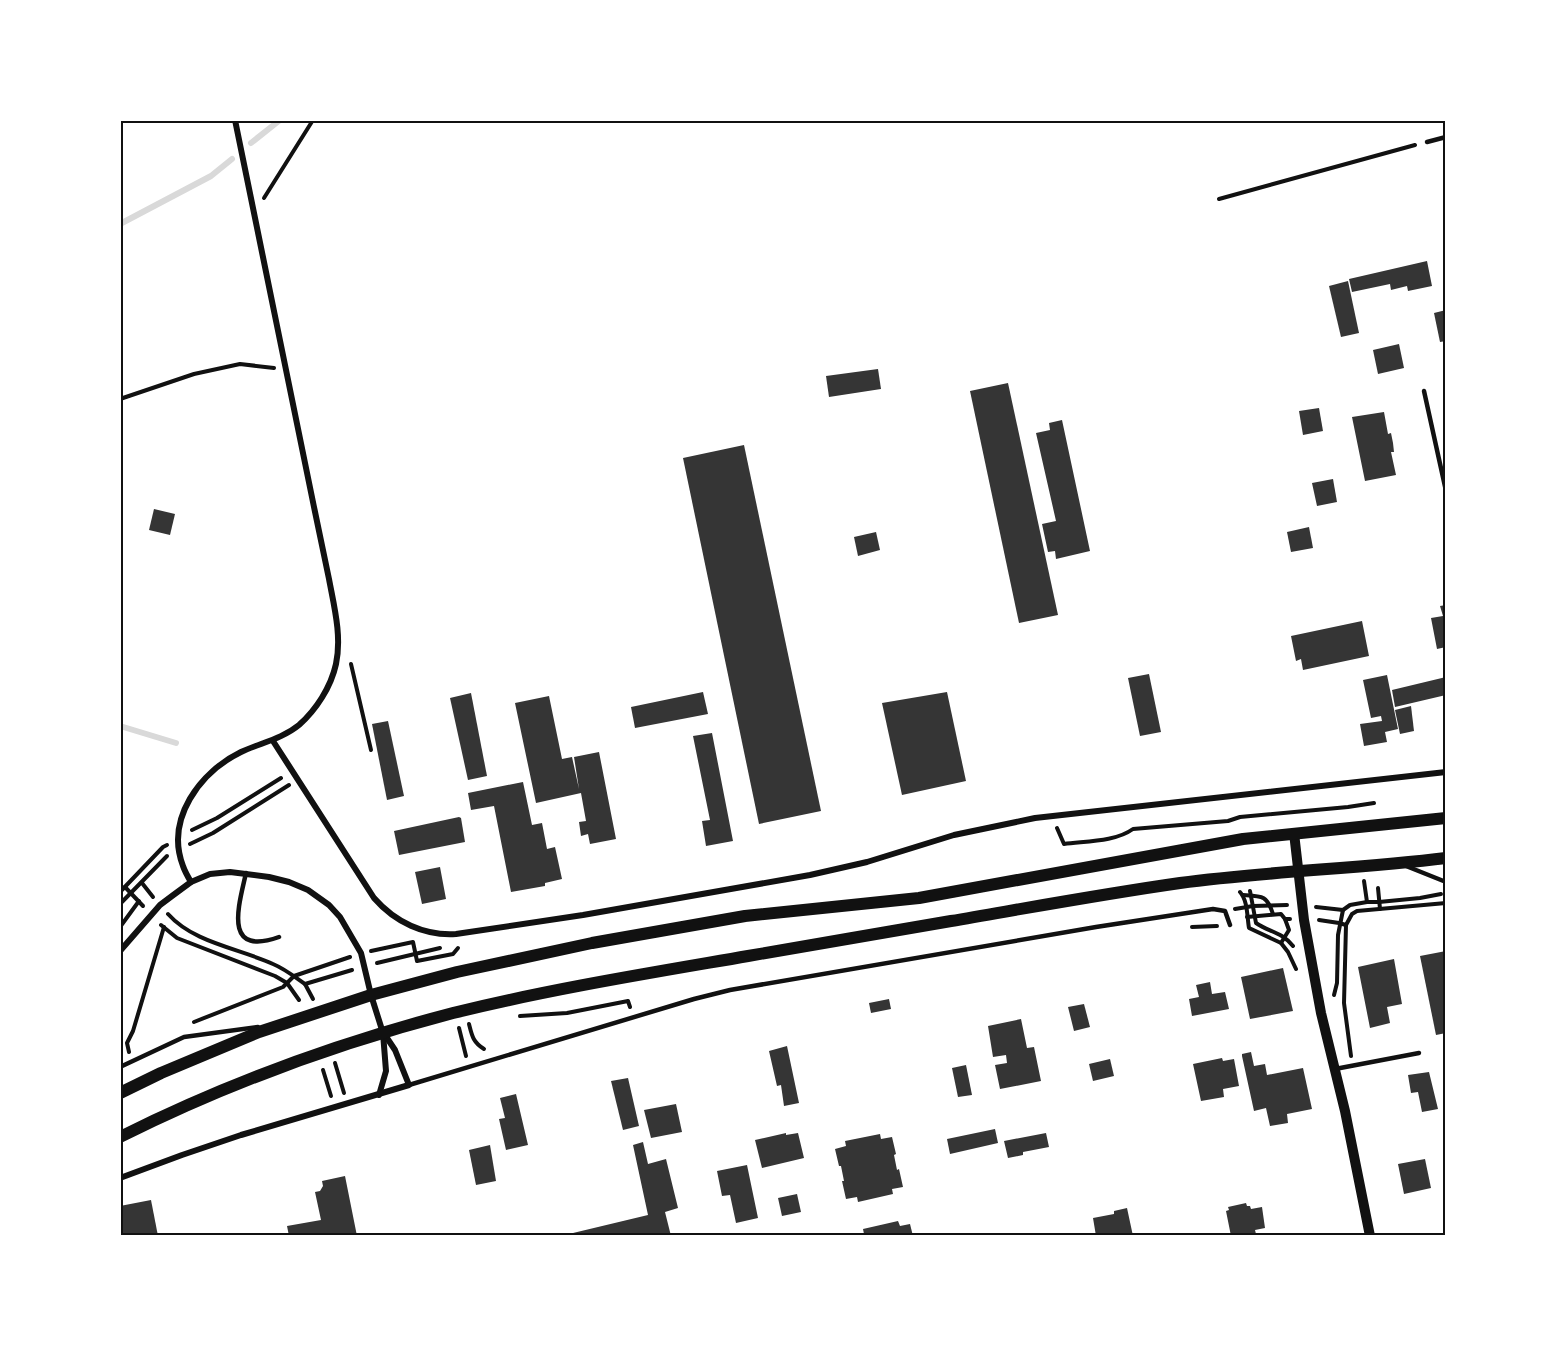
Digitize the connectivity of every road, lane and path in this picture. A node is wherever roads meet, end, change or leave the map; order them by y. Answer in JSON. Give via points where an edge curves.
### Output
{"nodes":[{"id":1,"x":235,"y":120,"type":"edge"},
{"id":2,"x":313,"y":120,"type":"edge"},
{"id":3,"x":1446,"y":137,"type":"edge"},
{"id":4,"x":1427,"y":142,"type":"joint"},
{"id":5,"x":1220,"y":199,"type":"dead end"},
{"id":6,"x":254,"y":214,"type":"junction"},
{"id":7,"x":286,"y":370,"type":"junction"},
{"id":8,"x":1424,"y":391,"type":"dead end"},
{"id":9,"x":120,"y":399,"type":"edge"},
{"id":10,"x":1446,"y":491,"type":"edge"},
{"id":11,"x":339,"y":637,"type":"junction"},
{"id":12,"x":273,"y":741,"type":"junction"},
{"id":13,"x":371,"y":750,"type":"dead end"},
{"id":14,"x":291,"y":771,"type":"junction"},
{"id":15,"x":1446,"y":772,"type":"edge"},
{"id":16,"x":298,"y":780,"type":"junction"},
{"id":17,"x":1238,"y":795,"type":"junction"},
{"id":18,"x":1374,"y":797,"type":"dead end"},
{"id":19,"x":1374,"y":803,"type":"junction"},
{"id":20,"x":1373,"y":810,"type":"dead end"},
{"id":21,"x":1226,"y":813,"type":"dead end"},
{"id":22,"x":1240,"y":817,"type":"junction"},
{"id":23,"x":1446,"y":818,"type":"edge"},
{"id":24,"x":1228,"y":821,"type":"junction"},
{"id":25,"x":1058,"y":829,"type":"dead end"},
{"id":26,"x":1230,"y":831,"type":"dead end"},
{"id":27,"x":1294,"y":833,"type":"junction"},
{"id":28,"x":179,"y":838,"type":"junction"},
{"id":29,"x":1243,"y":839,"type":"junction"},
{"id":30,"x":179,"y":850,"type":"junction"},
{"id":31,"x":1446,"y":858,"type":"edge"},
{"id":32,"x":1400,"y":864,"type":"junction"},
{"id":33,"x":1299,"y":872,"type":"junction"},
{"id":34,"x":246,"y":873,"type":"junction"},
{"id":35,"x":1247,"y":876,"type":"junction"},
{"id":36,"x":191,"y":882,"type":"junction"},
{"id":37,"x":1446,"y":882,"type":"edge"},
{"id":38,"x":125,"y":887,"type":"junction"},
{"id":39,"x":1378,"y":888,"type":"dead end"},
{"id":40,"x":1237,"y":889,"type":"dead end"},
{"id":41,"x":120,"y":892,"type":"edge"},
{"id":42,"x":131,"y":893,"type":"junction"},
{"id":43,"x":1446,"y":894,"type":"edge"},
{"id":44,"x":1243,"y":895,"type":"junction"},
{"id":45,"x":1252,"y":895,"type":"junction"},
{"id":46,"x":1379,"y":902,"type":"junction"},
{"id":47,"x":1446,"y":903,"type":"edge"},
{"id":48,"x":120,"y":904,"type":"edge"},
{"id":49,"x":1270,"y":905,"type":"junction"},
{"id":50,"x":1253,"y":906,"type":"junction"},
{"id":51,"x":1303,"y":906,"type":"junction"},
{"id":52,"x":1245,"y":907,"type":"junction"},
{"id":53,"x":1343,"y":909,"type":"junction"},
{"id":54,"x":1380,"y":909,"type":"junction"},
{"id":55,"x":1225,"y":911,"type":"junction"},
{"id":56,"x":1273,"y":914,"type":"junction"},
{"id":57,"x":1255,"y":916,"type":"junction"},
{"id":58,"x":1247,"y":917,"type":"junction"},
{"id":59,"x":1285,"y":919,"type":"junction"},
{"id":60,"x":1304,"y":920,"type":"junction"},
{"id":61,"x":1340,"y":923,"type":"junction"},
{"id":62,"x":1230,"y":925,"type":"joint"},
{"id":63,"x":120,"y":927,"type":"edge"},
{"id":64,"x":1182,"y":928,"type":"dead end"},
{"id":65,"x":279,"y":937,"type":"dead end"},
{"id":66,"x":1285,"y":938,"type":"junction"},
{"id":67,"x":1281,"y":943,"type":"junction"},
{"id":68,"x":388,"y":948,"type":"dead end"},
{"id":69,"x":1294,"y":949,"type":"dead end"},
{"id":70,"x":120,"y":951,"type":"edge"},
{"id":71,"x":453,"y":954,"type":"dead end"},
{"id":72,"x":335,"y":962,"type":"dead end"},
{"id":73,"x":1298,"y":975,"type":"dead end"},
{"id":74,"x":287,"y":983,"type":"junction"},
{"id":75,"x":305,"y":984,"type":"dead end"},
{"id":76,"x":371,"y":995,"type":"junction"},
{"id":77,"x":312,"y":997,"type":"dead end"},
{"id":78,"x":299,"y":1000,"type":"dead end"},
{"id":79,"x":1332,"y":1002,"type":"dead end"},
{"id":80,"x":630,"y":1008,"type":"dead end"},
{"id":81,"x":571,"y":1012,"type":"junction"},
{"id":82,"x":514,"y":1017,"type":"dead end"},
{"id":83,"x":194,"y":1022,"type":"dead end"},
{"id":84,"x":573,"y":1022,"type":"dead end"},
{"id":85,"x":282,"y":1024,"type":"junction"},
{"id":86,"x":383,"y":1034,"type":"junction"},
{"id":87,"x":1419,"y":1053,"type":"dead end"},
{"id":88,"x":120,"y":1056,"type":"edge"},
{"id":89,"x":120,"y":1067,"type":"edge"},
{"id":90,"x":336,"y":1068,"type":"dead end"},
{"id":91,"x":1335,"y":1069,"type":"junction"},
{"id":92,"x":409,"y":1085,"type":"junction"},
{"id":93,"x":120,"y":1093,"type":"edge"},
{"id":94,"x":379,"y":1095,"type":"junction"},
{"id":95,"x":348,"y":1103,"type":"junction"},
{"id":96,"x":120,"y":1137,"type":"edge"},
{"id":97,"x":120,"y":1178,"type":"edge"},
{"id":98,"x":1370,"y":1236,"type":"edge"}],
"edges":[{"from":1,"to":6,"type":"street"},
{"from":2,"to":6,"type":"path"},
{"from":3,"to":4,"type":"lane"},
{"from":4,"to":5,"type":"path"},
{"from":6,"to":7,"type":"street"},
{"from":7,"to":9,"type":"path","via":[[240,364],[194,374]]},
{"from":7,"to":11,"type":"street"},
{"from":8,"to":10,"type":"lane"},
{"from":11,"to":12,"type":"street","via":[[336,664],[314,710]]},
{"from":11,"to":13,"type":"path","via":[[349,655]]},
{"from":12,"to":14,"type":"street"},
{"from":12,"to":28,"type":"street","via":[[243,751],[207,775],[193,792],[179,827]]},
{"from":14,"to":16,"type":"street"},
{"from":14,"to":28,"type":"path"},
{"from":15,"to":17,"type":"street"},
{"from":16,"to":17,"type":"street","via":[[383,908],[409,925],[441,934],[583,915],[810,875],[954,835],[1035,818]]},
{"from":16,"to":30,"type":"path"},
{"from":17,"to":22,"type":"path"},
{"from":18,"to":19,"type":"path"},
{"from":19,"to":20,"type":"path"},
{"from":19,"to":22,"type":"path"},
{"from":21,"to":24,"type":"path"},
{"from":22,"to":24,"type":"path"},
{"from":22,"to":29,"type":"path"},
{"from":23,"to":27,"type":"main road"},
{"from":24,"to":25,"type":"path","via":[[1133,829],[1111,838],[1064,844]]},
{"from":24,"to":26,"type":"path"},
{"from":27,"to":29,"type":"main road"},
{"from":27,"to":33,"type":"street"},
{"from":28,"to":30,"type":"street"},
{"from":28,"to":38,"type":"path","via":[[163,847]]},
{"from":29,"to":76,"type":"main road","via":[[919,898],[746,916],[591,943]]},
{"from":30,"to":36,"type":"street"},
{"from":30,"to":42,"type":"path","via":[[167,856]]},
{"from":31,"to":32,"type":"main road"},
{"from":32,"to":33,"type":"main road"},
{"from":32,"to":37,"type":"lane"},
{"from":33,"to":35,"type":"main road"},
{"from":33,"to":51,"type":"street"},
{"from":34,"to":36,"type":"street","via":[[217,872]]},
{"from":34,"to":65,"type":"lane","via":[[237,920],[239,929],[250,940],[259,942]]},
{"from":34,"to":76,"type":"street","via":[[288,882],[329,905],[361,953]]},
{"from":35,"to":45,"type":"path"},
{"from":35,"to":86,"type":"main road","via":[[1112,893],[584,985],[455,1013]]},
{"from":36,"to":70,"type":"street","via":[[160,905]]},
{"from":38,"to":41,"type":"path"},
{"from":38,"to":42,"type":"path"},
{"from":39,"to":46,"type":"path"},
{"from":40,"to":44,"type":"path"},
{"from":42,"to":48,"type":"path"},
{"from":42,"to":63,"type":"path","via":[[139,902]]},
{"from":43,"to":46,"type":"path"},
{"from":44,"to":45,"type":"path"},
{"from":44,"to":52,"type":"path"},
{"from":45,"to":49,"type":"path","via":[[1263,897]]},
{"from":45,"to":50,"type":"path"},
{"from":46,"to":53,"type":"path"},
{"from":46,"to":54,"type":"path"},
{"from":47,"to":54,"type":"path"},
{"from":49,"to":50,"type":"path"},
{"from":49,"to":51,"type":"path"},
{"from":49,"to":56,"type":"path"},
{"from":50,"to":52,"type":"path"},
{"from":50,"to":57,"type":"path"},
{"from":51,"to":53,"type":"path"},
{"from":51,"to":60,"type":"street"},
{"from":52,"to":55,"type":"path"},
{"from":52,"to":58,"type":"path"},
{"from":53,"to":61,"type":"path"},
{"from":54,"to":61,"type":"path","via":[[1357,911],[1346,925]]},
{"from":55,"to":62,"type":"lane"},
{"from":55,"to":92,"type":"lane","via":[[1213,909],[1096,927],[730,990]]},
{"from":56,"to":57,"type":"path"},
{"from":56,"to":59,"type":"path","via":[[1281,914]]},
{"from":57,"to":58,"type":"path"},
{"from":57,"to":66,"type":"path","via":[[1262,928]]},
{"from":58,"to":67,"type":"path","via":[[1249,928]]},
{"from":59,"to":60,"type":"path"},
{"from":59,"to":66,"type":"path","via":[[1289,930]]},
{"from":60,"to":61,"type":"path"},
{"from":60,"to":91,"type":"street"},
{"from":61,"to":79,"type":"path","via":[[1337,983]]},
{"from":62,"to":64,"type":"path"},
{"from":66,"to":67,"type":"path"},
{"from":66,"to":69,"type":"path"},
{"from":67,"to":73,"type":"path"},
{"from":68,"to":71,"type":"path","via":[[413,942],[417,961]]},
{"from":72,"to":74,"type":"path","via":[[294,976]]},
{"from":74,"to":78,"type":"path"},
{"from":74,"to":83,"type":"path"},
{"from":74,"to":88,"type":"path","via":[[177,938],[164,927],[134,1031],[127,1042],[129,1052]]},
{"from":75,"to":77,"type":"path"},
{"from":76,"to":85,"type":"main road"},
{"from":76,"to":86,"type":"street"},
{"from":80,"to":81,"type":"path","via":[[628,1001]]},
{"from":81,"to":82,"type":"path"},
{"from":81,"to":84,"type":"path"},
{"from":85,"to":89,"type":"lane","via":[[184,1037]]},
{"from":85,"to":93,"type":"main road"},
{"from":86,"to":92,"type":"street","via":[[395,1050]]},
{"from":86,"to":94,"type":"street","via":[[386,1071]]},
{"from":86,"to":96,"type":"main road","via":[[231,1086]]},
{"from":87,"to":91,"type":"lane"},
{"from":90,"to":95,"type":"path"},
{"from":91,"to":98,"type":"street"},
{"from":92,"to":94,"type":"street"},
{"from":94,"to":95,"type":"street"},
{"from":95,"to":97,"type":"street"}]}
